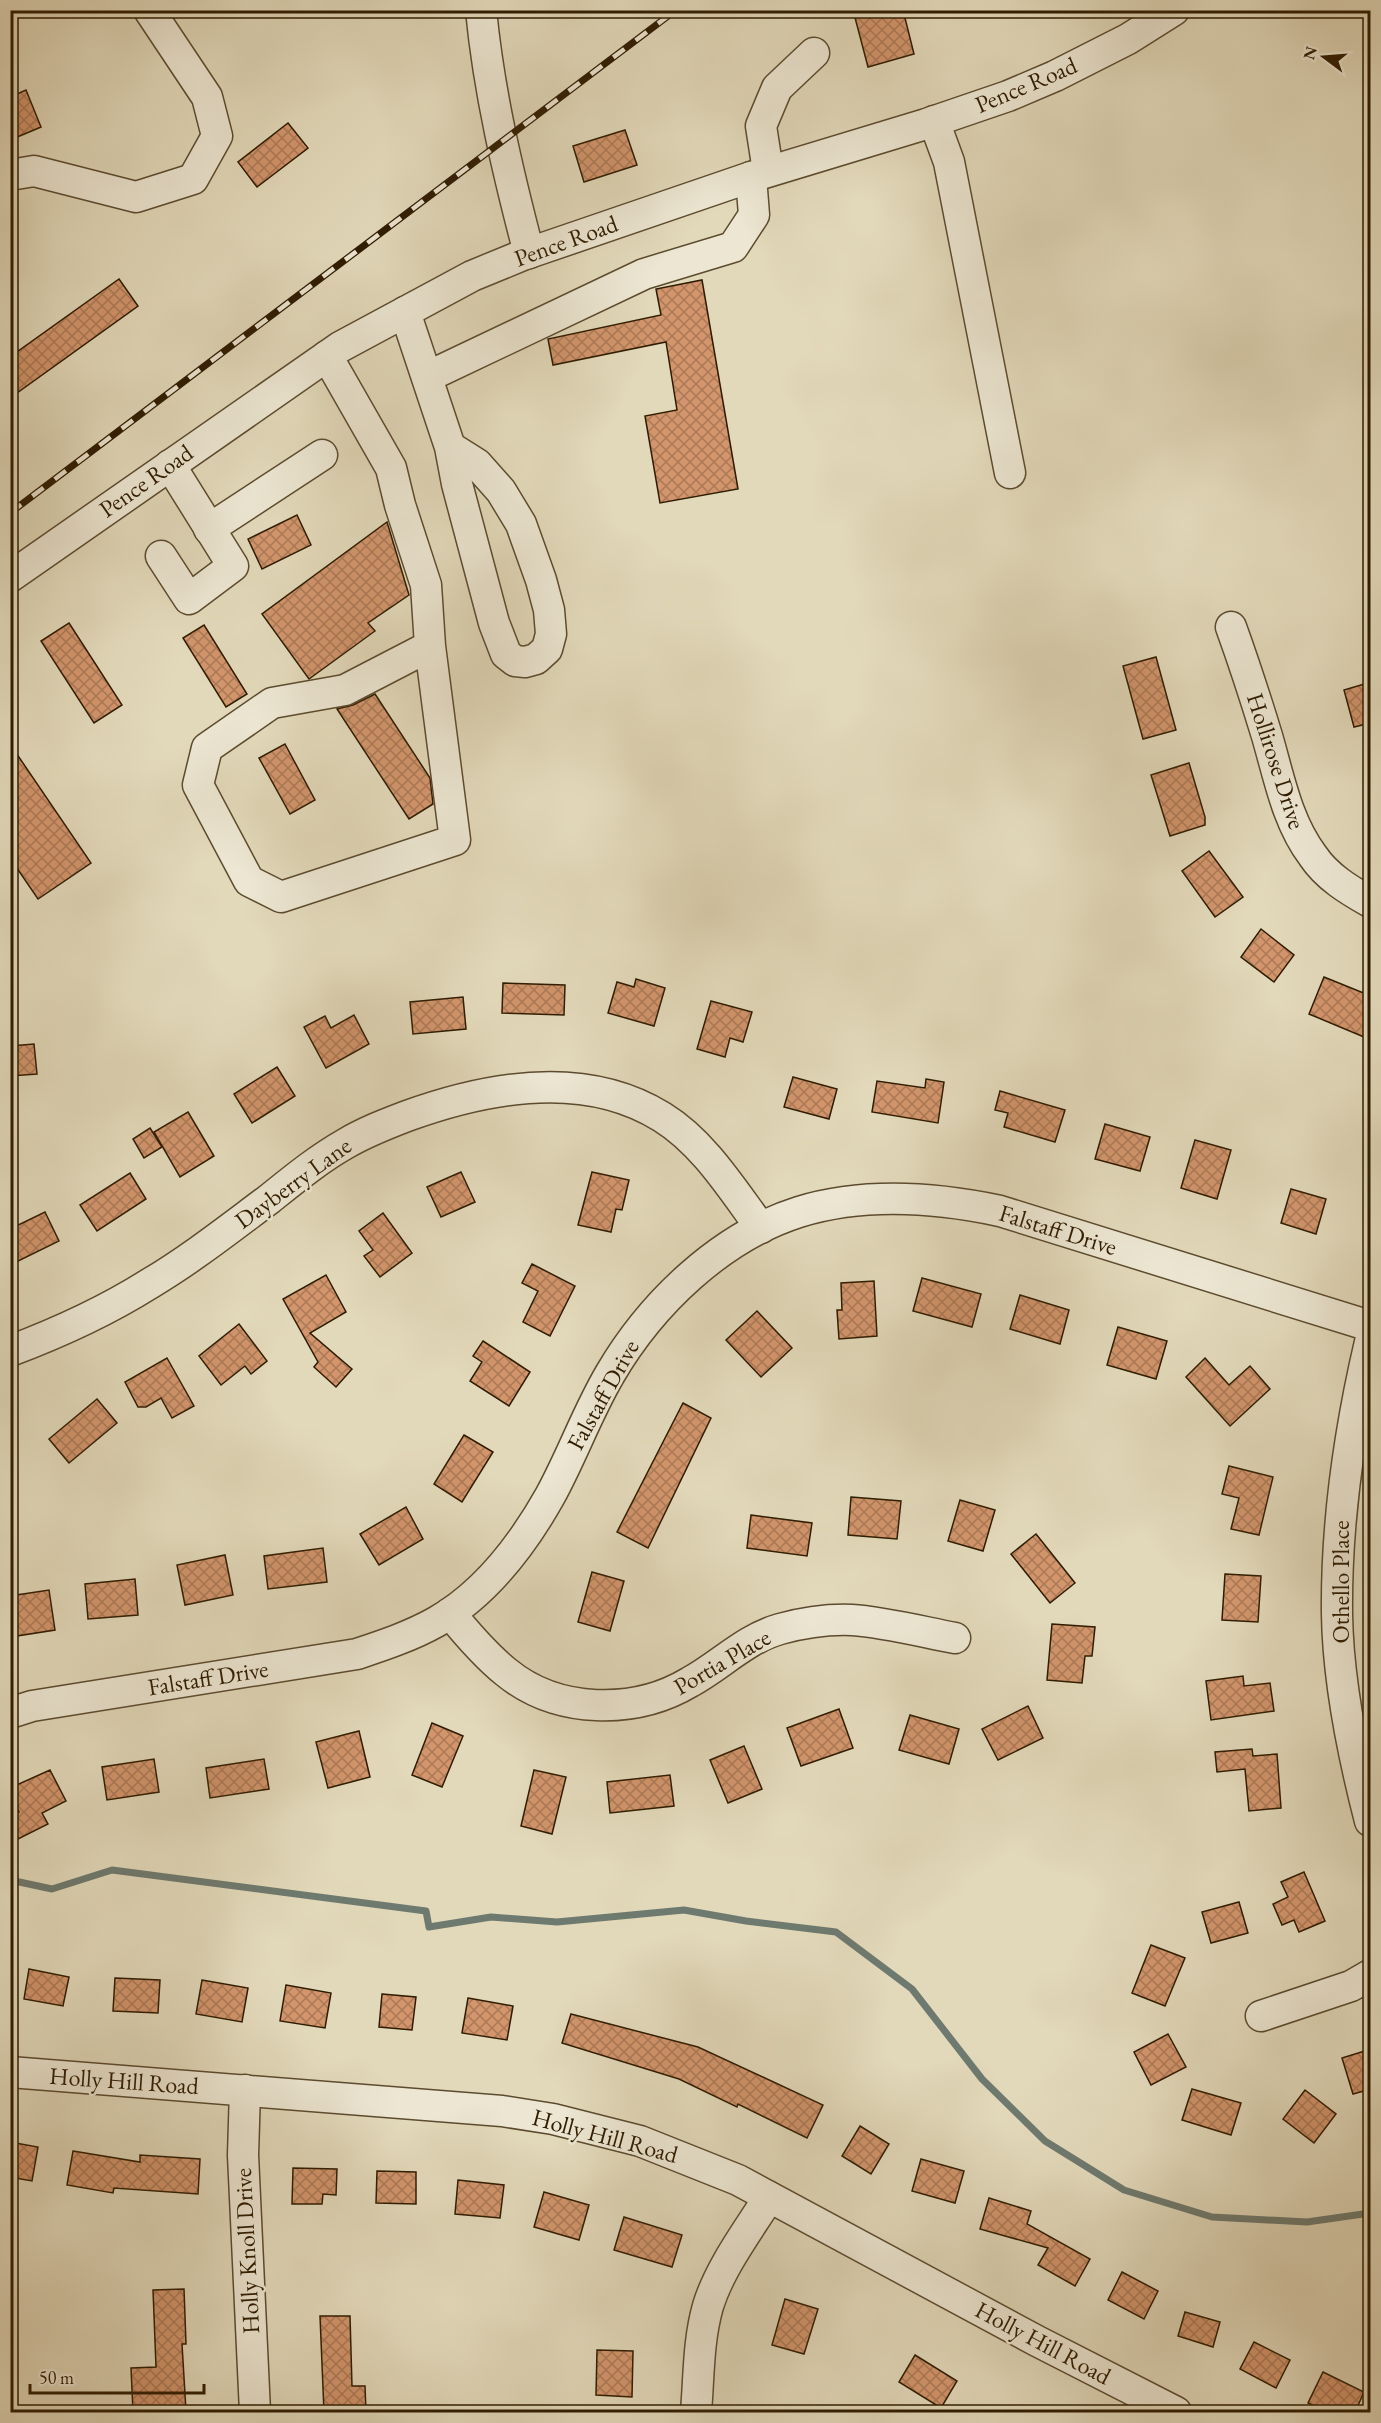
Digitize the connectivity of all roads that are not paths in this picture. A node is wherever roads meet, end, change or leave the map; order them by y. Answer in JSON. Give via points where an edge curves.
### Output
{"nodes":[{"id":1,"x":149,"y":10,"type":"edge"},
{"id":2,"x":481,"y":10,"type":"edge"},
{"id":3,"x":1174,"y":10,"type":"edge"},
{"id":4,"x":814,"y":53,"type":"dead end"},
{"id":5,"x":934,"y":121,"type":"junction"},
{"id":6,"x":760,"y":174,"type":"junction"},
{"id":7,"x":10,"y":176,"type":"edge"},
{"id":8,"x":529,"y":253,"type":"junction"},
{"id":9,"x":405,"y":312,"type":"junction"},
{"id":10,"x":327,"y":356,"type":"junction"},
{"id":11,"x":427,"y":378,"type":"junction"},
{"id":12,"x":450,"y":447,"type":"junction"},
{"id":13,"x":322,"y":455,"type":"dead end"},
{"id":14,"x":170,"y":465,"type":"junction"},
{"id":15,"x":1010,"y":473,"type":"dead end"},
{"id":16,"x":209,"y":529,"type":"junction"},
{"id":17,"x":161,"y":556,"type":"dead end"},
{"id":18,"x":10,"y":577,"type":"edge"},
{"id":19,"x":1231,"y":627,"type":"dead end"},
{"id":20,"x":430,"y":646,"type":"junction"},
{"id":21,"x":1371,"y":902,"type":"edge"},
{"id":22,"x":761,"y":1228,"type":"junction"},
{"id":23,"x":1371,"y":1326,"type":"edge"},
{"id":24,"x":1371,"y":1342,"type":"edge"},
{"id":25,"x":10,"y":1352,"type":"edge"},
{"id":26,"x":450,"y":1613,"type":"junction"},
{"id":27,"x":955,"y":1638,"type":"dead end"},
{"id":28,"x":10,"y":1713,"type":"edge"},
{"id":29,"x":1371,"y":1821,"type":"edge"},
{"id":30,"x":1371,"y":1975,"type":"edge"},
{"id":31,"x":1261,"y":2016,"type":"dead end"},
{"id":32,"x":10,"y":2072,"type":"edge"},
{"id":33,"x":244,"y":2090,"type":"junction"},
{"id":34,"x":769,"y":2197,"type":"junction"},
{"id":35,"x":255,"y":2412,"type":"edge"},
{"id":36,"x":696,"y":2412,"type":"edge"},
{"id":37,"x":1176,"y":2412,"type":"edge"}],
"edges":[{"from":1,"to":7,"type":"street","via":[[207,97],[217,136],[193,179],[136,197],[34,171]]},
{"from":2,"to":8,"type":"street","via":[[501,144]]},
{"from":3,"to":5,"type":"street","name":"Pence Road","via":[[1128,39],[1055,76]]},
{"from":4,"to":6,"type":"street","via":[[777,88],[761,126]]},
{"from":5,"to":6,"type":"street","name":"Pence Road"},
{"from":5,"to":15,"type":"street","via":[[950,162]]},
{"from":6,"to":8,"type":"street","name":"Pence Road"},
{"from":6,"to":11,"type":"street","via":[[754,215],[733,247],[644,274]]},
{"from":8,"to":9,"type":"street","name":"Pence Road","via":[[472,276]]},
{"from":9,"to":10,"type":"street","name":"Pence Road"},
{"from":9,"to":11,"type":"street"},
{"from":10,"to":14,"type":"street","name":"Pence Road"},
{"from":10,"to":20,"type":"street","via":[[391,468],[426,585]]},
{"from":11,"to":12,"type":"street"},
{"from":12,"to":12,"type":"street","via":[[456,484],[506,654],[515,661],[536,659],[547,649],[551,634],[549,610],[522,524],[477,464]]},
{"from":13,"to":16,"type":"street"},
{"from":14,"to":16,"type":"street"},
{"from":14,"to":18,"type":"street","name":"Pence Road"},
{"from":16,"to":17,"type":"street","via":[[233,567],[189,599]]},
{"from":19,"to":21,"type":"street","name":"Hollirose Drive","via":[[1301,839],[1331,876]]},
{"from":20,"to":20,"type":"street","via":[[455,840],[281,897],[249,881],[198,785],[207,748],[272,703],[345,690]]},
{"from":22,"to":23,"type":"street","name":"Falstaff Drive","via":[[798,1213],[877,1199],[963,1203],[1000,1211]]},
{"from":22,"to":25,"type":"street","name":"Dayberry Lane","via":[[716,1167],[690,1140],[663,1118],[631,1101],[562,1088],[491,1092],[442,1103],[346,1143],[209,1245],[148,1285],[81,1322]]},
{"from":22,"to":26,"type":"street","name":"Falstaff Drive","via":[[729,1246],[659,1307],[609,1375],[526,1536],[476,1592]]},
{"from":24,"to":29,"type":"street","name":"Othello Place","via":[[1347,1459],[1340,1516],[1337,1615],[1355,1762]]},
{"from":26,"to":27,"type":"street","name":"Portia Place","via":[[480,1648],[526,1686],[571,1702],[603,1706],[658,1697],[690,1682],[758,1638],[804,1624],[852,1620]]},
{"from":26,"to":28,"type":"street","name":"Falstaff Drive","via":[[400,1640],[357,1654],[32,1706]]},
{"from":30,"to":31,"type":"street","via":[[1351,1986]]},
{"from":32,"to":33,"type":"street","name":"Holly Hill Road"},
{"from":33,"to":34,"type":"street","name":"Holly Hill Road","via":[[491,2109],[553,2119],[640,2141],[738,2180]]},
{"from":33,"to":35,"type":"street","name":"Holly Knoll Drive","via":[[243,2155]]},
{"from":34,"to":36,"type":"street","via":[[709,2304],[702,2335]]},
{"from":34,"to":37,"type":"street","name":"Holly Hill Road"}]}
